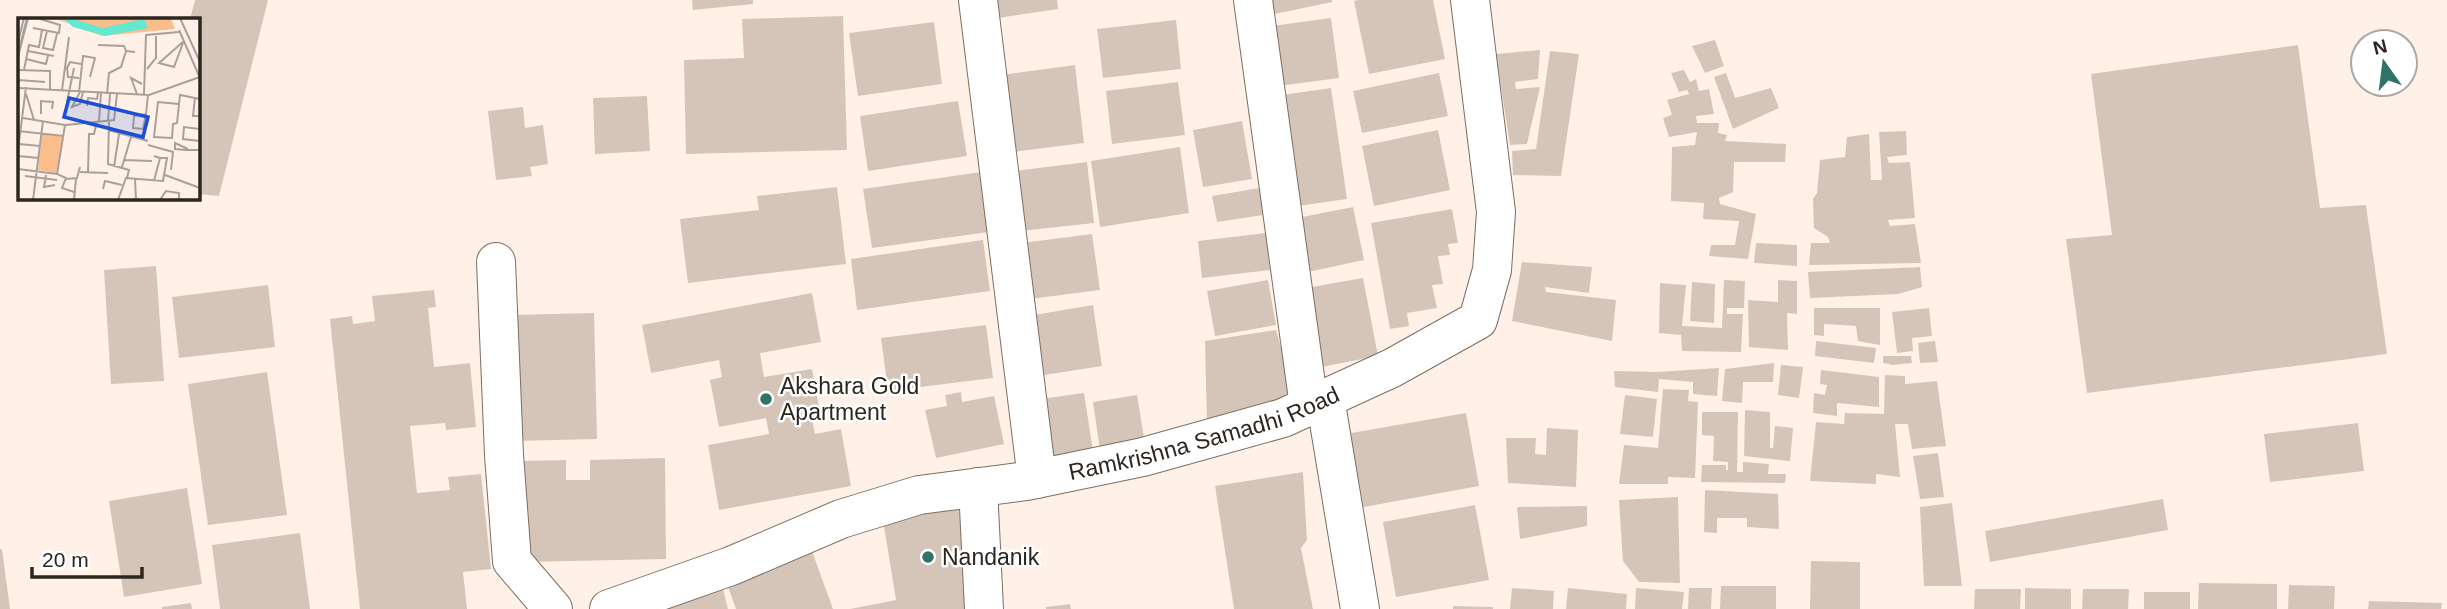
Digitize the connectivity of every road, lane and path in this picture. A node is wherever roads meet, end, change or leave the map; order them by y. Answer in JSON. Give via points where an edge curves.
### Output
{"nodes":[{"id":1,"x":978,"y":0,"type":"edge"},
{"id":2,"x":1253,"y":0,"type":"edge"},
{"id":3,"x":1469,"y":0,"type":"edge"},
{"id":4,"x":496,"y":262,"type":"dead end"},
{"id":5,"x":1317,"y":402,"type":"junction"},
{"id":6,"x":1037,"y":479,"type":"junction"},
{"id":7,"x":978,"y":487,"type":"junction"},
{"id":8,"x":553,"y":609,"type":"edge"},
{"id":9,"x":609,"y":609,"type":"edge"},
{"id":10,"x":985,"y":609,"type":"edge"},
{"id":11,"x":1360,"y":609,"type":"edge"}],
"edges":[{"from":1,"to":6,"type":"street"},
{"from":2,"to":5,"type":"street"},
{"from":3,"to":5,"type":"street","name":"Ramkrishna Samadhi Road","via":[[1496,212],[1492,270],[1478,320],[1392,368]]},
{"from":4,"to":8,"type":"street","via":[[512,561]]},
{"from":5,"to":6,"type":"street","name":"Ramkrishna Samadhi Road","via":[[1283,418],[1143,457]]},
{"from":5,"to":11,"type":"street"},
{"from":6,"to":7,"type":"street","name":"Ramkrishna Samadhi Road"},
{"from":7,"to":9,"type":"street","name":"Ramkrishna Samadhi Road","via":[[919,495],[841,519],[731,566]]},
{"from":7,"to":10,"type":"street"}]}
